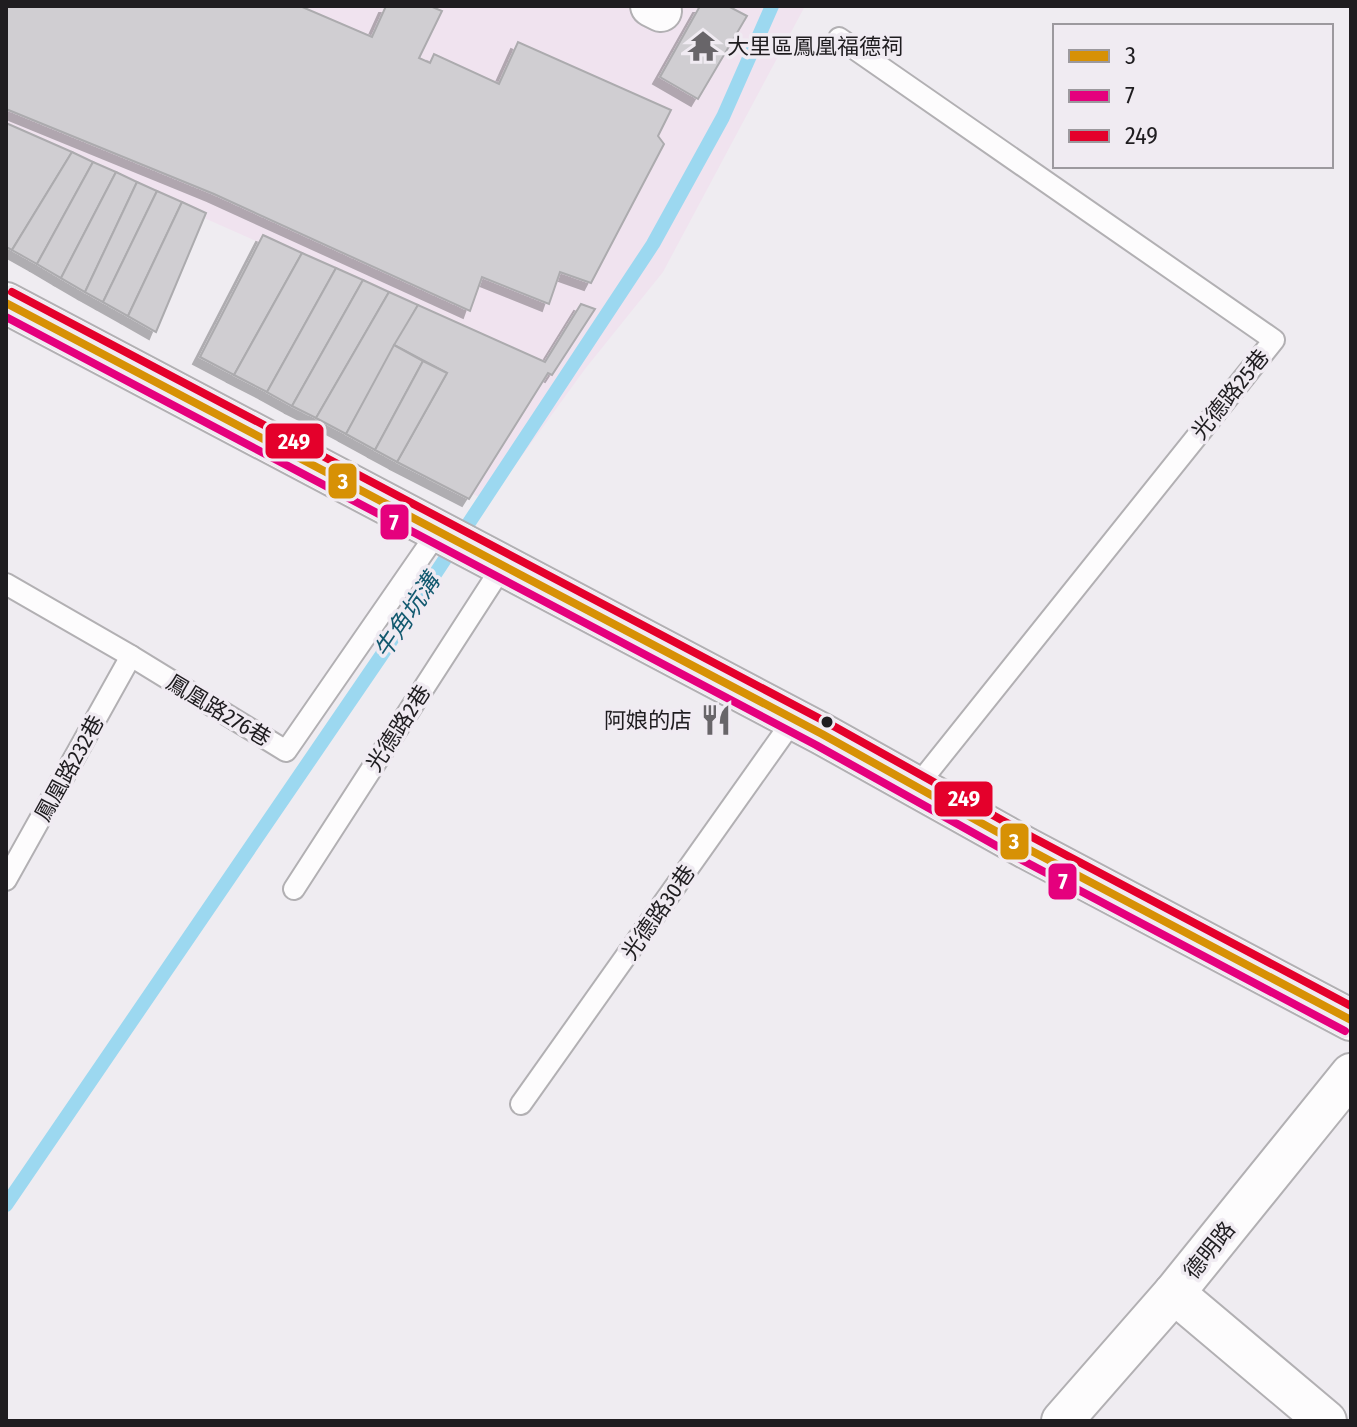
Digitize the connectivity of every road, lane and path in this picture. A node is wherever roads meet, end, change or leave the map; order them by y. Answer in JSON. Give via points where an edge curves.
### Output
{"nodes":[{"id":1,"x":839,"y":38,"type":"dead end"},
{"id":2,"x":6,"y":303,"type":"edge"},
{"id":3,"x":437,"y":533,"type":"junction"},
{"id":4,"x":502,"y":567,"type":"junction"},
{"id":5,"x":6,"y":584,"type":"edge"},
{"id":6,"x":131,"y":656,"type":"junction"},
{"id":7,"x":794,"y":719,"type":"junction"},
{"id":8,"x":917,"y":786,"type":"junction"},
{"id":9,"x":6,"y":880,"type":"edge"},
{"id":10,"x":294,"y":889,"type":"dead end"},
{"id":11,"x":1351,"y":1020,"type":"edge"},
{"id":12,"x":1351,"y":1074,"type":"edge"},
{"id":13,"x":521,"y":1104,"type":"dead end"},
{"id":14,"x":1174,"y":1293,"type":"junction"},
{"id":15,"x":1062,"y":1421,"type":"edge"},
{"id":16,"x":1326,"y":1421,"type":"edge"}],
"edges":[{"from":1,"to":8,"type":"lane","name":"光德路25巷","via":[[1274,340]]},
{"from":2,"to":3,"type":"street"},
{"from":3,"to":4,"type":"street"},
{"from":3,"to":6,"type":"lane","name":"鳳凰路276巷","via":[[286,751]]},
{"from":4,"to":7,"type":"street"},
{"from":4,"to":10,"type":"lane","name":"光德路2巷"},
{"from":5,"to":6,"type":"lane","name":"鳳凰路276巷"},
{"from":6,"to":9,"type":"lane","name":"鳳凰路232巷"},
{"from":7,"to":8,"type":"street"},
{"from":7,"to":13,"type":"lane","name":"光德路30巷"},
{"from":8,"to":11,"type":"street"},
{"from":12,"to":14,"type":"street","name":"德明路"},
{"from":14,"to":15,"type":"street","name":"德明路"},
{"from":14,"to":16,"type":"street"}]}
